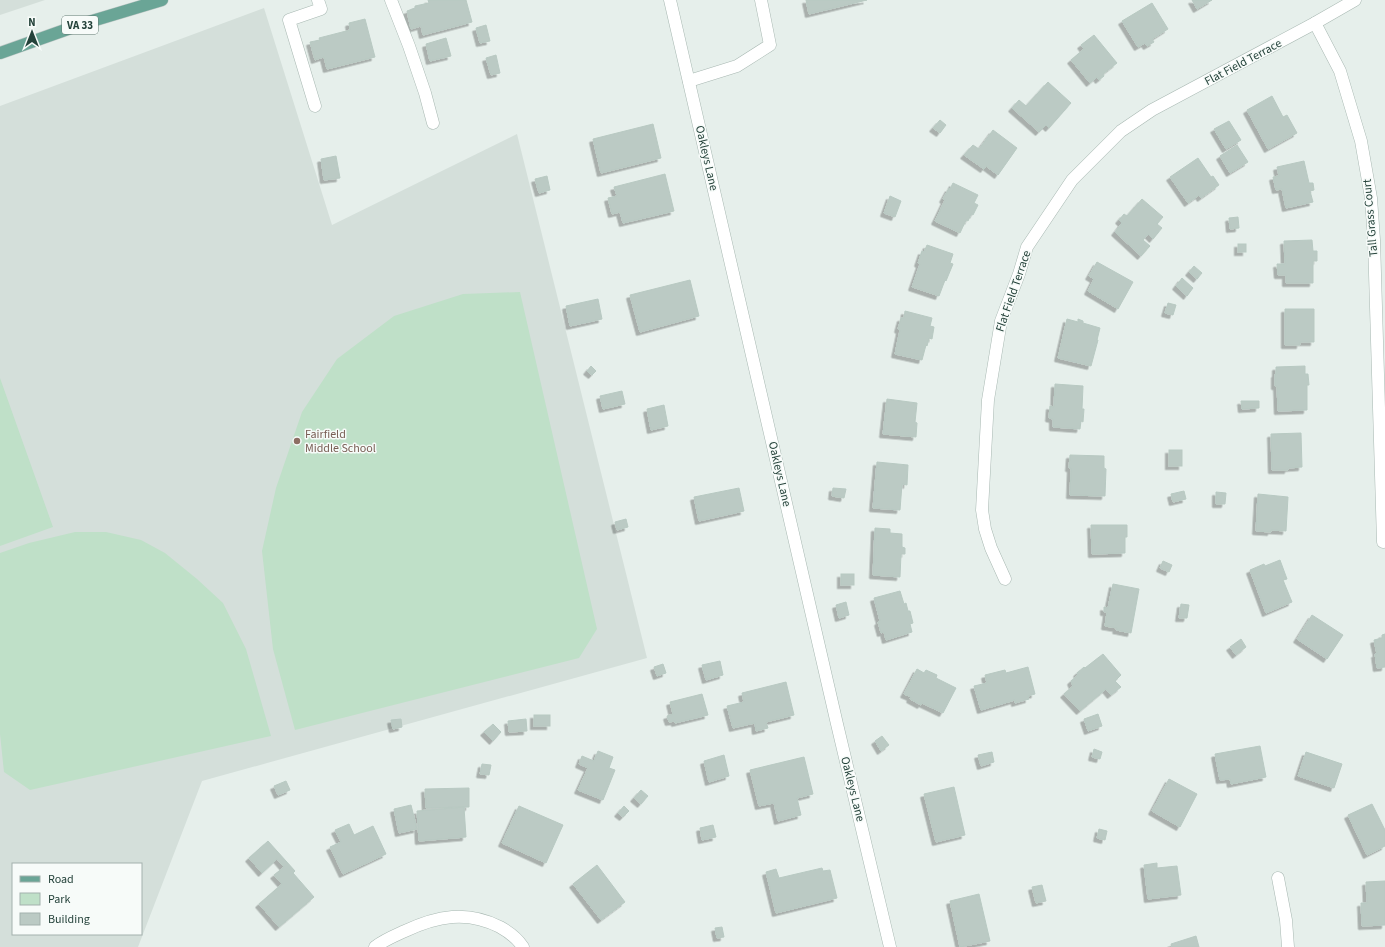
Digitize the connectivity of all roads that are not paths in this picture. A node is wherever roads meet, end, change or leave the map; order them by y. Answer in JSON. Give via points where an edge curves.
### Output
{"nodes":[{"id":1,"x":162,"y":0,"type":"edge"},
{"id":2,"x":318,"y":0,"type":"edge"},
{"id":3,"x":391,"y":0,"type":"edge"},
{"id":4,"x":670,"y":0,"type":"edge"},
{"id":5,"x":761,"y":0,"type":"edge"},
{"id":6,"x":1355,"y":0,"type":"edge"},
{"id":7,"x":1315,"y":23,"type":"junction"},
{"id":8,"x":0,"y":53,"type":"edge"},
{"id":9,"x":689,"y":81,"type":"junction"},
{"id":10,"x":315,"y":106,"type":"dead end"},
{"id":11,"x":433,"y":123,"type":"dead end"},
{"id":12,"x":1383,"y":542,"type":"dead end"},
{"id":13,"x":1005,"y":579,"type":"dead end"},
{"id":14,"x":1278,"y":878,"type":"dead end"},
{"id":15,"x":380,"y":943,"type":"edge"},
{"id":16,"x":523,"y":947,"type":"edge"},
{"id":17,"x":890,"y":947,"type":"edge"},
{"id":18,"x":1288,"y":947,"type":"edge"}],
"edges":[{"from":1,"to":8,"type":"main road","number":"VA 33","via":[[82,24]]},
{"from":2,"to":10,"type":"street","via":[[321,9],[289,20]]},
{"from":3,"to":11,"type":"street","via":[[409,46]]},
{"from":4,"to":9,"type":"street","name":"Oakleys Lane"},
{"from":5,"to":9,"type":"street","via":[[770,45],[737,66]]},
{"from":6,"to":7,"type":"street","name":"Flat Field Terrace"},
{"from":7,"to":12,"type":"street","name":"Tall Grass Court","via":[[1340,71],[1352,108],[1361,140],[1371,198]]},
{"from":7,"to":13,"type":"street","name":"Flat Field Terrace","via":[[1152,110],[1121,131],[1072,180],[1027,247],[1001,321],[988,400],[982,510],[991,548]]},
{"from":9,"to":17,"type":"street","name":"Oakleys Lane"},
{"from":14,"to":18,"type":"street"},
{"from":15,"to":16,"type":"street","via":[[416,925],[450,916],[464,916],[488,921],[506,931]]}]}
